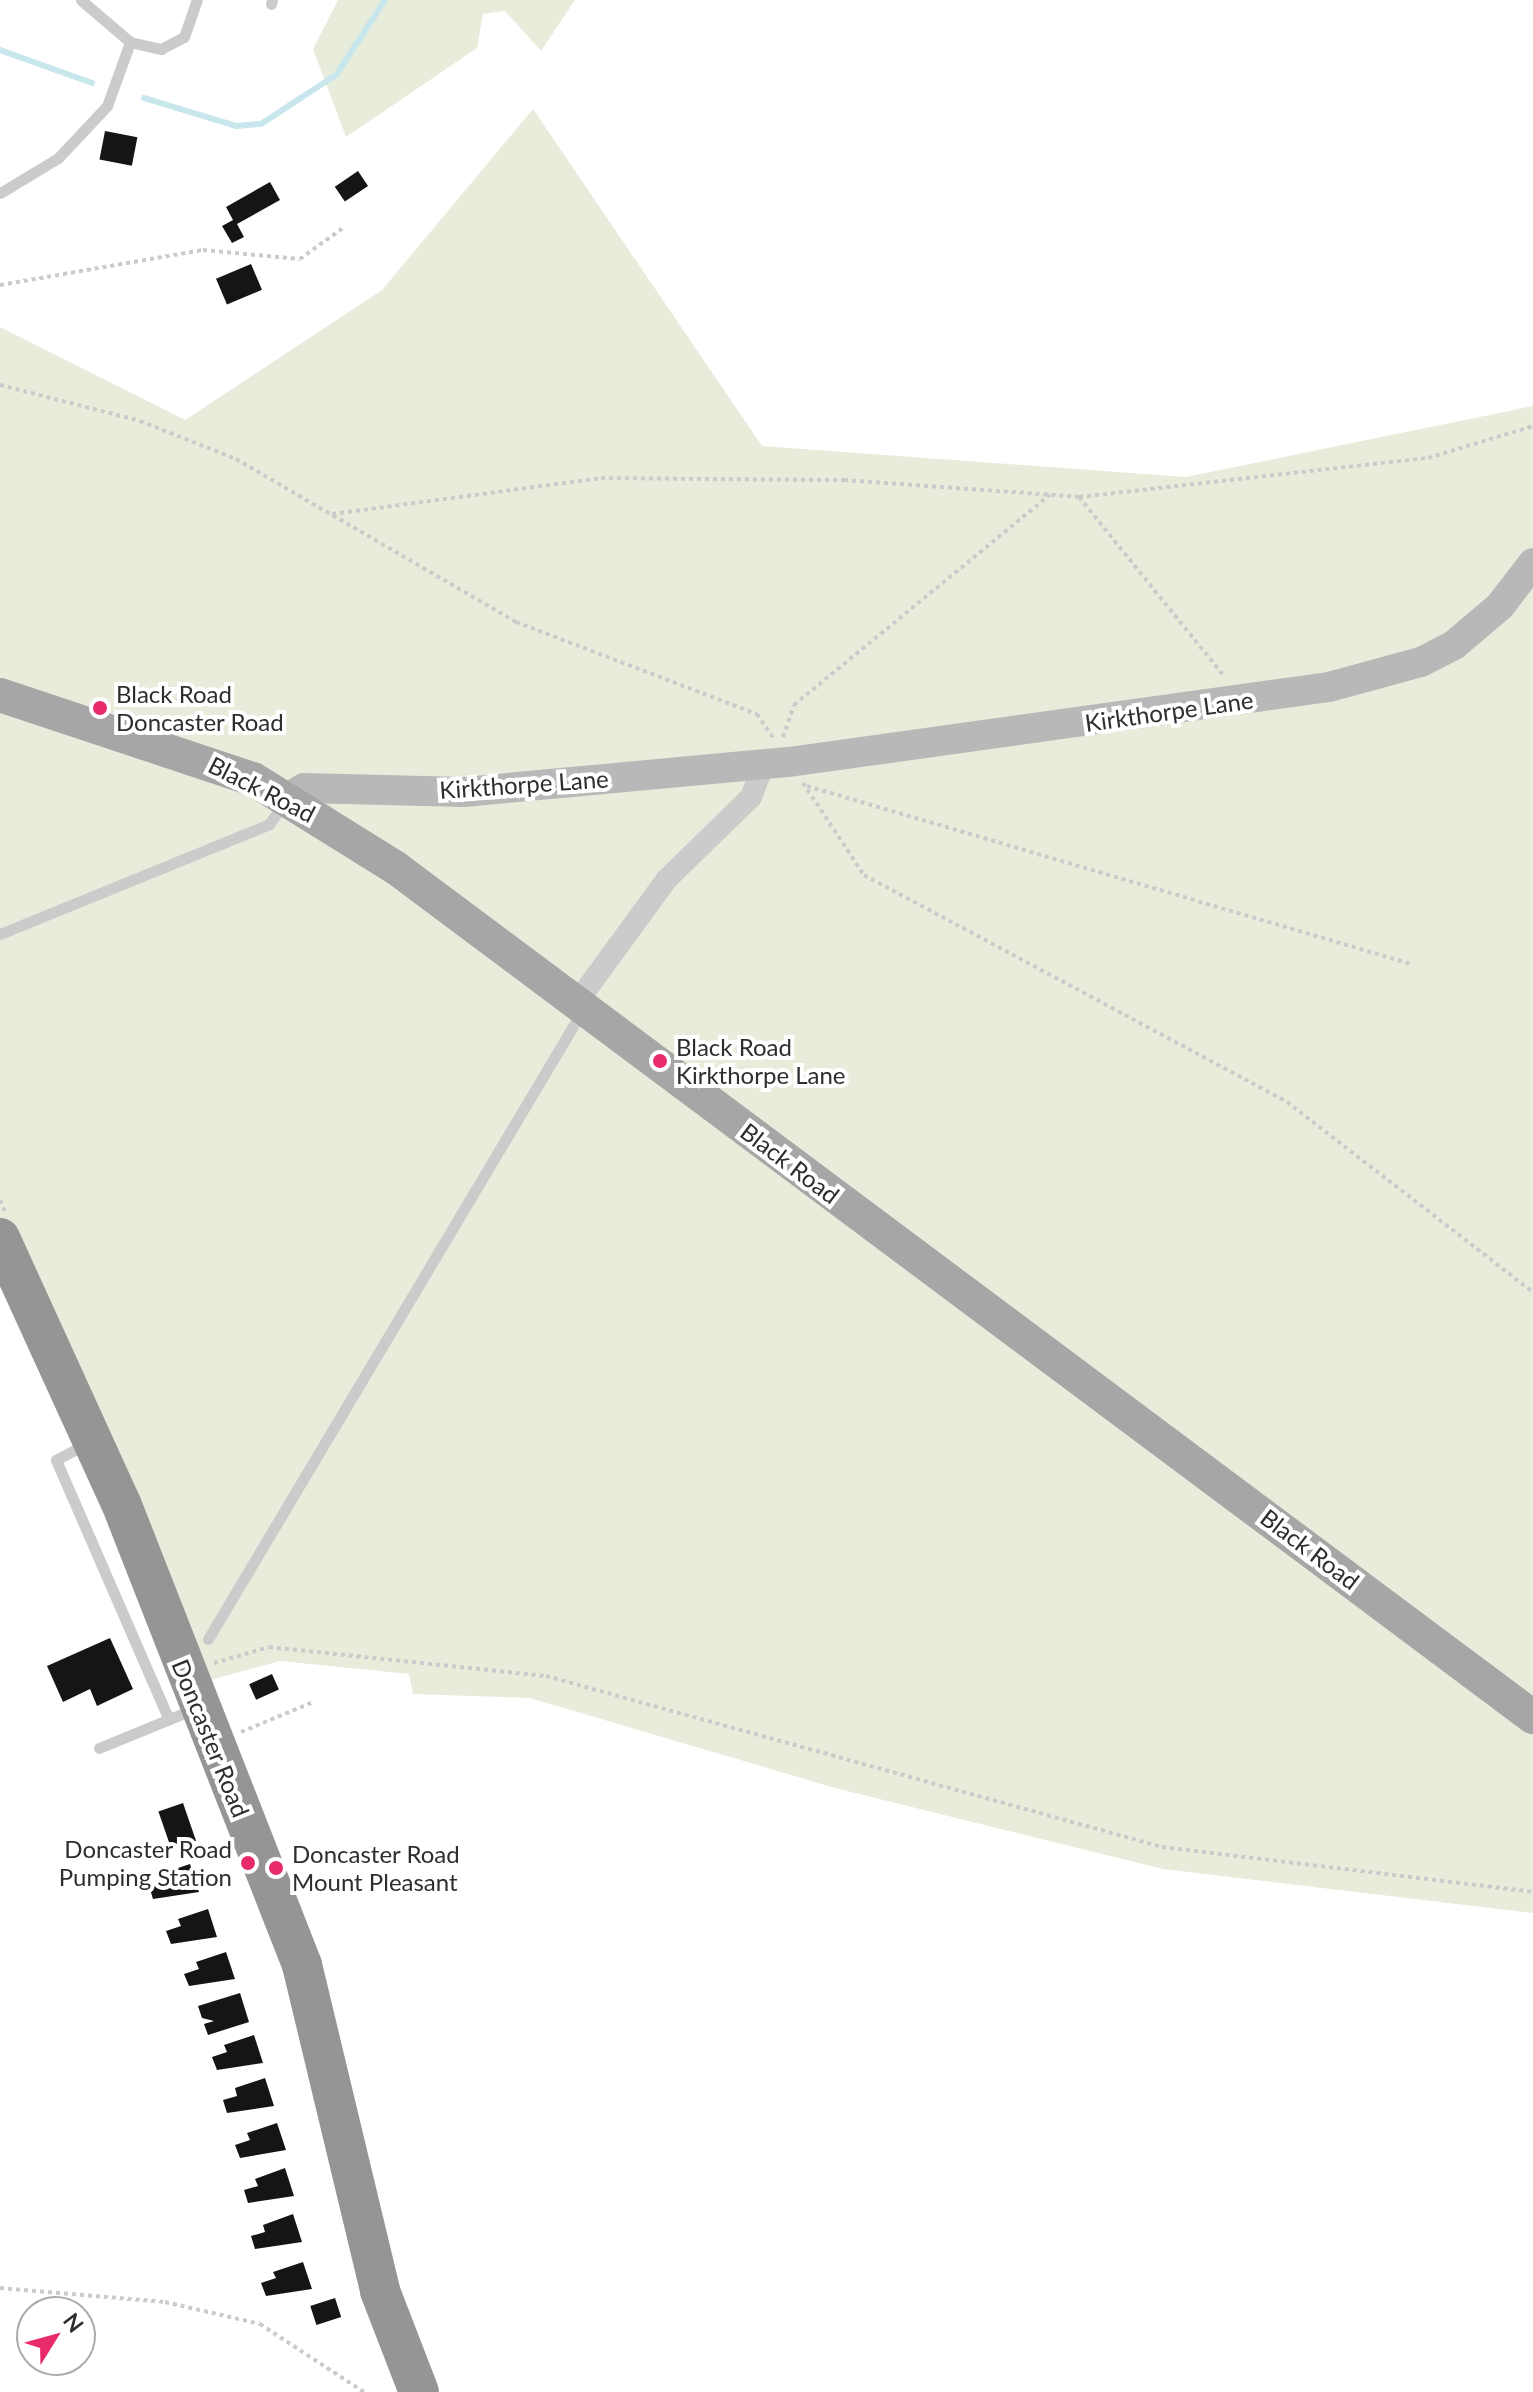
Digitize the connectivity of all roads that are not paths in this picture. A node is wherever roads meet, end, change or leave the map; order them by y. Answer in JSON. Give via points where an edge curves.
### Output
{"nodes":[{"id":1,"x":81,"y":0,"type":"edge"},
{"id":2,"x":197,"y":0,"type":"edge"},
{"id":3,"x":130,"y":42,"type":"junction"},
{"id":4,"x":0,"y":193,"type":"edge"},
{"id":5,"x":1533,"y":563,"type":"edge"},
{"id":6,"x":0,"y":695,"type":"edge"},
{"id":7,"x":786,"y":770,"type":"junction"},
{"id":8,"x":287,"y":798,"type":"junction"},
{"id":9,"x":0,"y":934,"type":"edge"},
{"id":10,"x":578,"y":1007,"type":"junction"},
{"id":11,"x":0,"y":1238,"type":"edge"},
{"id":12,"x":208,"y":1639,"type":"dead end"},
{"id":13,"x":1533,"y":1717,"type":"edge"},
{"id":14,"x":193,"y":1723,"type":"junction"},
{"id":15,"x":99,"y":1748,"type":"dead end"},
{"id":16,"x":419,"y":2392,"type":"edge"}],
"edges":[{"from":1,"to":3,"type":"lane"},
{"from":2,"to":3,"type":"lane","via":[[184,37],[161,49]]},
{"from":3,"to":4,"type":"lane","via":[[107,106],[58,158]]},
{"from":5,"to":7,"type":"street","name":"Kirkthorpe Lane","via":[[1473,630],[1421,662],[1245,702]]},
{"from":6,"to":8,"type":"main road","name":"Black Road","via":[[214,762]]},
{"from":7,"to":8,"type":"street","name":"Kirkthorpe Lane","via":[[464,792],[304,788]]},
{"from":7,"to":10,"type":"street","via":[[667,879]]},
{"from":8,"to":9,"type":"lane","via":[[269,824]]},
{"from":8,"to":10,"type":"main road","name":"Black Road","via":[[396,868]]},
{"from":10,"to":12,"type":"lane"},
{"from":10,"to":13,"type":"main road","name":"Black Road"},
{"from":11,"to":14,"type":"highway","name":"Doncaster Road","via":[[94,1440]]},
{"from":14,"to":15,"type":"lane"},
{"from":14,"to":16,"type":"highway","name":"Doncaster Road","via":[[302,1965],[380,2291]]}]}
